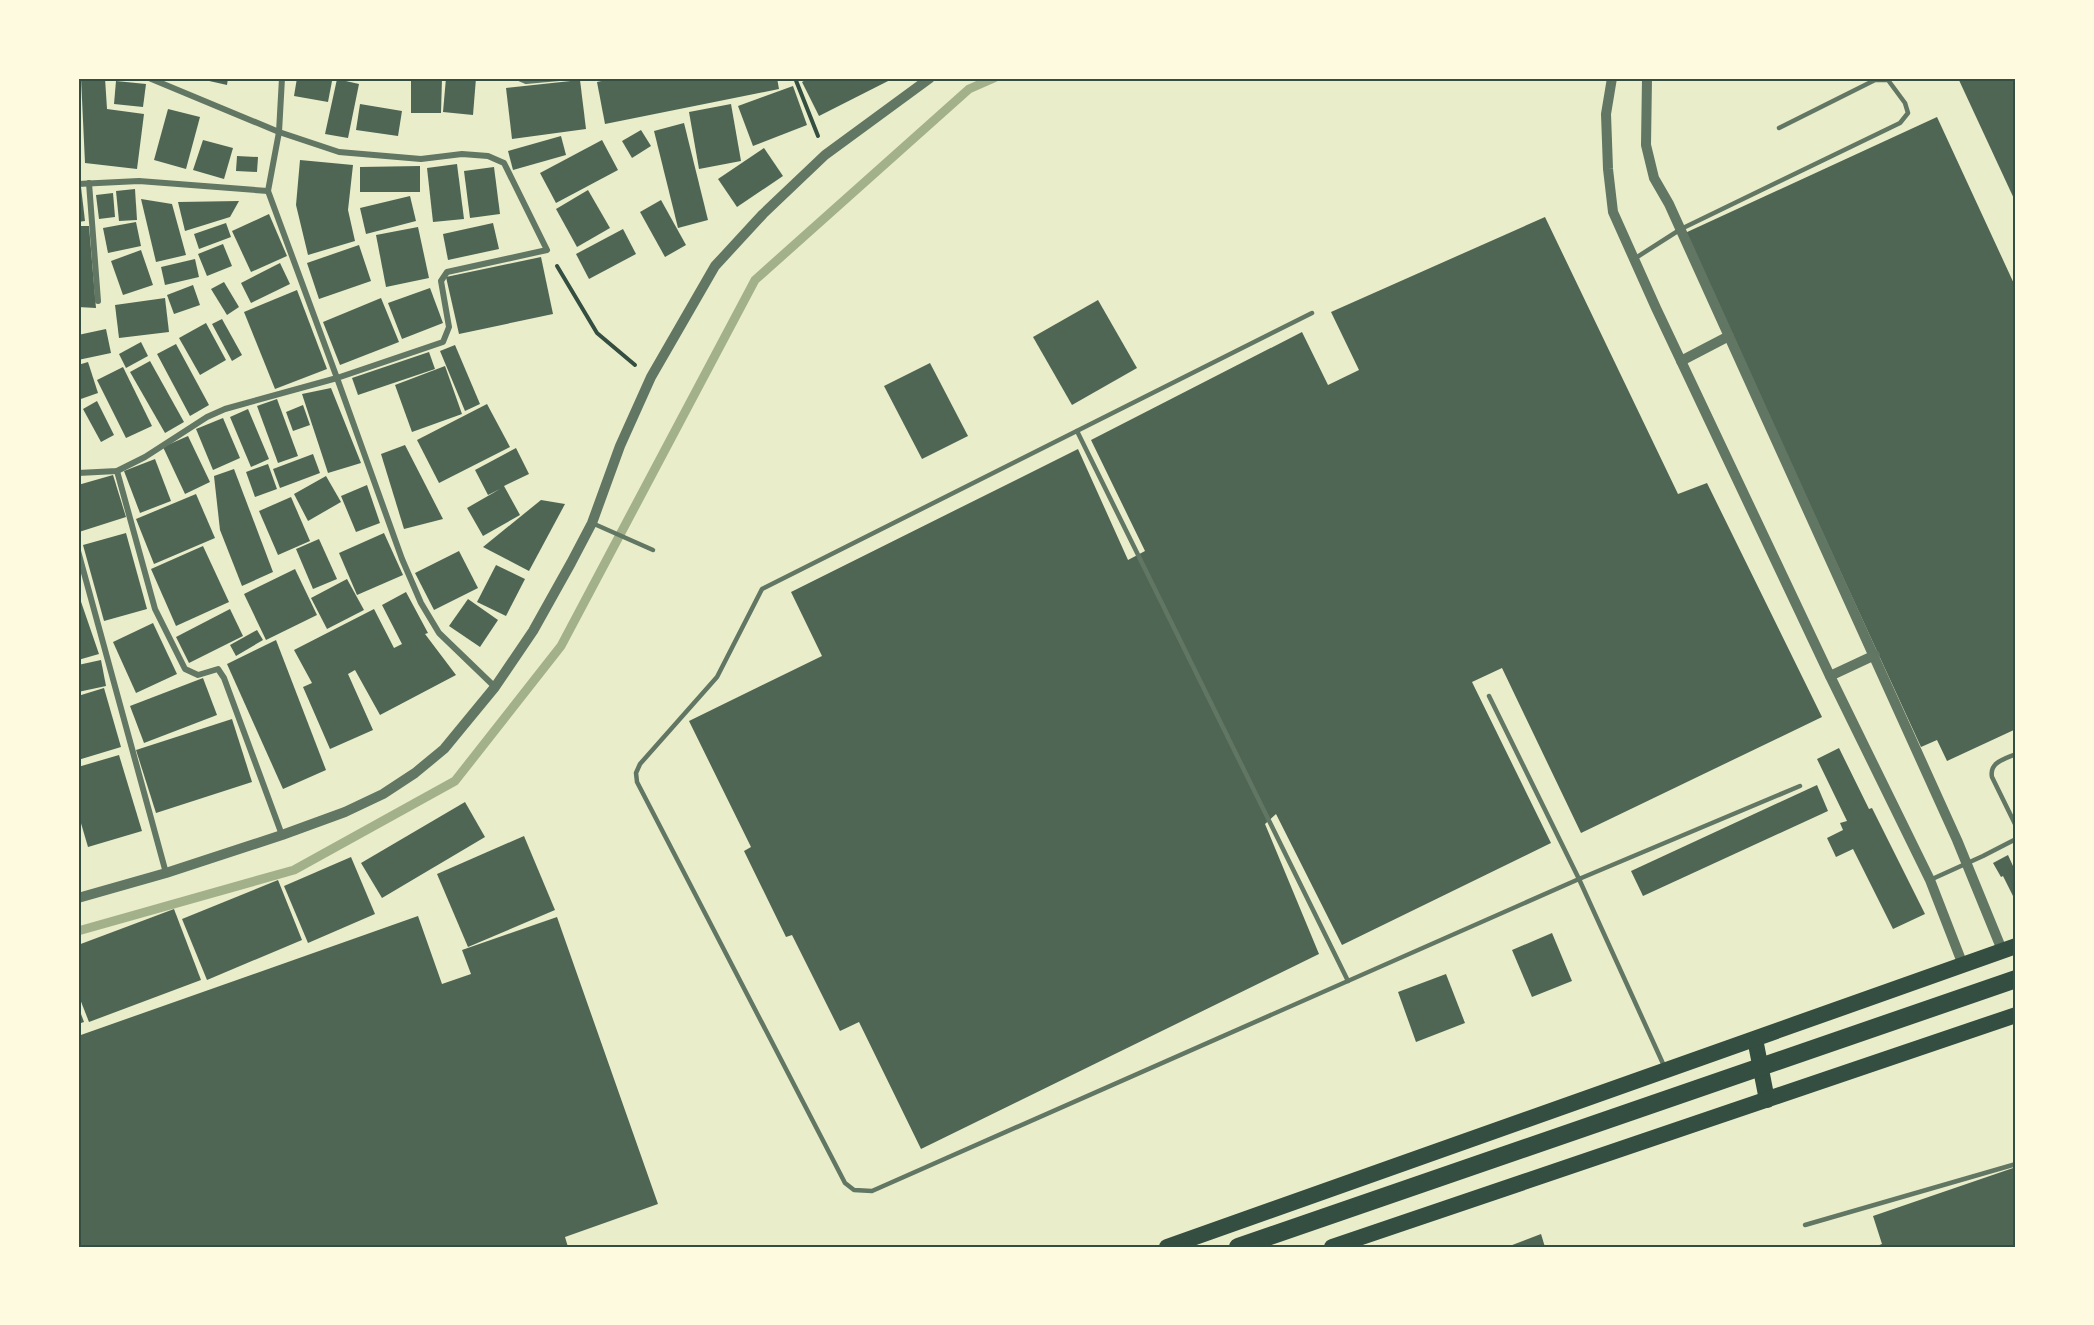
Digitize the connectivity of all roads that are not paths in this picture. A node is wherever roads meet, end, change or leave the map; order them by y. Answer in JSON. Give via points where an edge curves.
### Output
{"nodes":[{"id":1,"x":149,"y":78,"type":"edge"},
{"id":2,"x":282,"y":78,"type":"edge"},
{"id":3,"x":519,"y":78,"type":"edge"},
{"id":4,"x":558,"y":78,"type":"edge"},
{"id":5,"x":930,"y":78,"type":"edge"},
{"id":6,"x":1612,"y":78,"type":"edge"},
{"id":7,"x":1647,"y":78,"type":"edge"},
{"id":8,"x":1779,"y":129,"type":"dead end"},
{"id":9,"x":279,"y":132,"type":"junction"},
{"id":10,"x":89,"y":183,"type":"junction"},
{"id":11,"x":78,"y":184,"type":"edge"},
{"id":12,"x":268,"y":191,"type":"junction"},
{"id":13,"x":1681,"y":229,"type":"junction"},
{"id":14,"x":1634,"y":260,"type":"junction"},
{"id":15,"x":98,"y":301,"type":"dead end"},
{"id":16,"x":1312,"y":313,"type":"dead end"},
{"id":17,"x":1729,"y":336,"type":"junction"},
{"id":18,"x":1681,"y":361,"type":"junction"},
{"id":19,"x":337,"y":378,"type":"junction"},
{"id":20,"x":1077,"y":431,"type":"junction"},
{"id":21,"x":117,"y":471,"type":"junction"},
{"id":22,"x":78,"y":473,"type":"edge"},
{"id":23,"x":592,"y":523,"type":"junction"},
{"id":24,"x":653,"y":550,"type":"dead end"},
{"id":25,"x":78,"y":551,"type":"edge"},
{"id":26,"x":1875,"y":656,"type":"junction"},
{"id":27,"x":1830,"y":676,"type":"junction"},
{"id":28,"x":495,"y":687,"type":"junction"},
{"id":29,"x":1490,"y":696,"type":"dead end"},
{"id":30,"x":2016,"y":754,"type":"edge"},
{"id":31,"x":1800,"y":786,"type":"dead end"},
{"id":32,"x":2016,"y":826,"type":"edge"},
{"id":33,"x":282,"y":835,"type":"junction"},
{"id":34,"x":2016,"y":839,"type":"edge"},
{"id":35,"x":1967,"y":863,"type":"junction"},
{"id":36,"x":166,"y":873,"type":"junction"},
{"id":37,"x":1579,"y":879,"type":"junction"},
{"id":38,"x":1930,"y":880,"type":"junction"},
{"id":39,"x":78,"y":898,"type":"edge"},
{"id":40,"x":2009,"y":948,"type":"edge"},
{"id":41,"x":1963,"y":965,"type":"junction"},
{"id":42,"x":2016,"y":979,"type":"edge"},
{"id":43,"x":1347,"y":981,"type":"junction"},
{"id":44,"x":2016,"y":1015,"type":"edge"},
{"id":45,"x":1755,"y":1039,"type":"junction"},
{"id":46,"x":1666,"y":1071,"type":"junction"},
{"id":47,"x":1767,"y":1100,"type":"junction"},
{"id":48,"x":2016,"y":1164,"type":"edge"},
{"id":49,"x":1804,"y":1226,"type":"dead end"},
{"id":50,"x":1167,"y":1247,"type":"edge"},
{"id":51,"x":1238,"y":1247,"type":"edge"},
{"id":52,"x":1332,"y":1247,"type":"edge"}],
"edges":[{"from":1,"to":9,"type":"street"},
{"from":2,"to":9,"type":"street"},
{"from":3,"to":4,"type":"street"},
{"from":5,"to":23,"type":"street","via":[[825,155],[715,266],[651,377]]},
{"from":6,"to":14,"type":"street","via":[[1606,114],[1609,180],[1613,212]]},
{"from":7,"to":13,"type":"street","via":[[1646,145],[1654,178]]},
{"from":8,"to":13,"type":"lane","via":[[1875,80],[1888,80],[1908,113],[1900,123]]},
{"from":9,"to":12,"type":"street"},
{"from":9,"to":19,"type":"street","via":[[339,152],[421,159],[462,154],[488,156],[504,163],[547,250],[447,272],[441,281],[449,327],[443,342]]},
{"from":10,"to":11,"type":"street"},
{"from":10,"to":12,"type":"street","via":[[139,181]]},
{"from":10,"to":15,"type":"street"},
{"from":12,"to":19,"type":"street"},
{"from":13,"to":14,"type":"lane"},
{"from":13,"to":17,"type":"street"},
{"from":14,"to":18,"type":"street"},
{"from":16,"to":20,"type":"lane"},
{"from":17,"to":18,"type":"street"},
{"from":17,"to":26,"type":"street"},
{"from":18,"to":27,"type":"street"},
{"from":19,"to":21,"type":"street","via":[[225,409]]},
{"from":19,"to":28,"type":"street","via":[[421,603],[438,633]]},
{"from":20,"to":43,"type":"lane"},
{"from":20,"to":43,"type":"lane","via":[[762,589],[717,677],[640,764],[637,782],[845,1182],[854,1190],[872,1191]]},
{"from":21,"to":22,"type":"street"},
{"from":21,"to":33,"type":"street","via":[[155,609],[185,669],[198,675],[218,669],[224,678]]},
{"from":23,"to":24,"type":"lane"},
{"from":23,"to":28,"type":"street","via":[[533,631]]},
{"from":25,"to":36,"type":"street"},
{"from":26,"to":27,"type":"street"},
{"from":26,"to":35,"type":"street"},
{"from":27,"to":38,"type":"street"},
{"from":28,"to":33,"type":"street","via":[[444,749],[415,773],[345,812]]},
{"from":29,"to":37,"type":"lane"},
{"from":30,"to":32,"type":"lane","via":[[1994,765],[1991,771]]},
{"from":31,"to":37,"type":"lane"},
{"from":33,"to":36,"type":"street"},
{"from":34,"to":35,"type":"lane"},
{"from":35,"to":38,"type":"lane"},
{"from":35,"to":40,"type":"street"},
{"from":36,"to":39,"type":"street"},
{"from":37,"to":43,"type":"lane"},
{"from":37,"to":46,"type":"lane"},
{"from":38,"to":41,"type":"street"},
{"from":40,"to":41,"type":"highway"},
{"from":41,"to":45,"type":"highway"},
{"from":42,"to":51,"type":"highway"},
{"from":44,"to":47,"type":"highway"},
{"from":45,"to":46,"type":"highway"},
{"from":45,"to":47,"type":"highway"},
{"from":46,"to":50,"type":"highway"},
{"from":47,"to":52,"type":"highway"},
{"from":48,"to":49,"type":"lane"}]}
